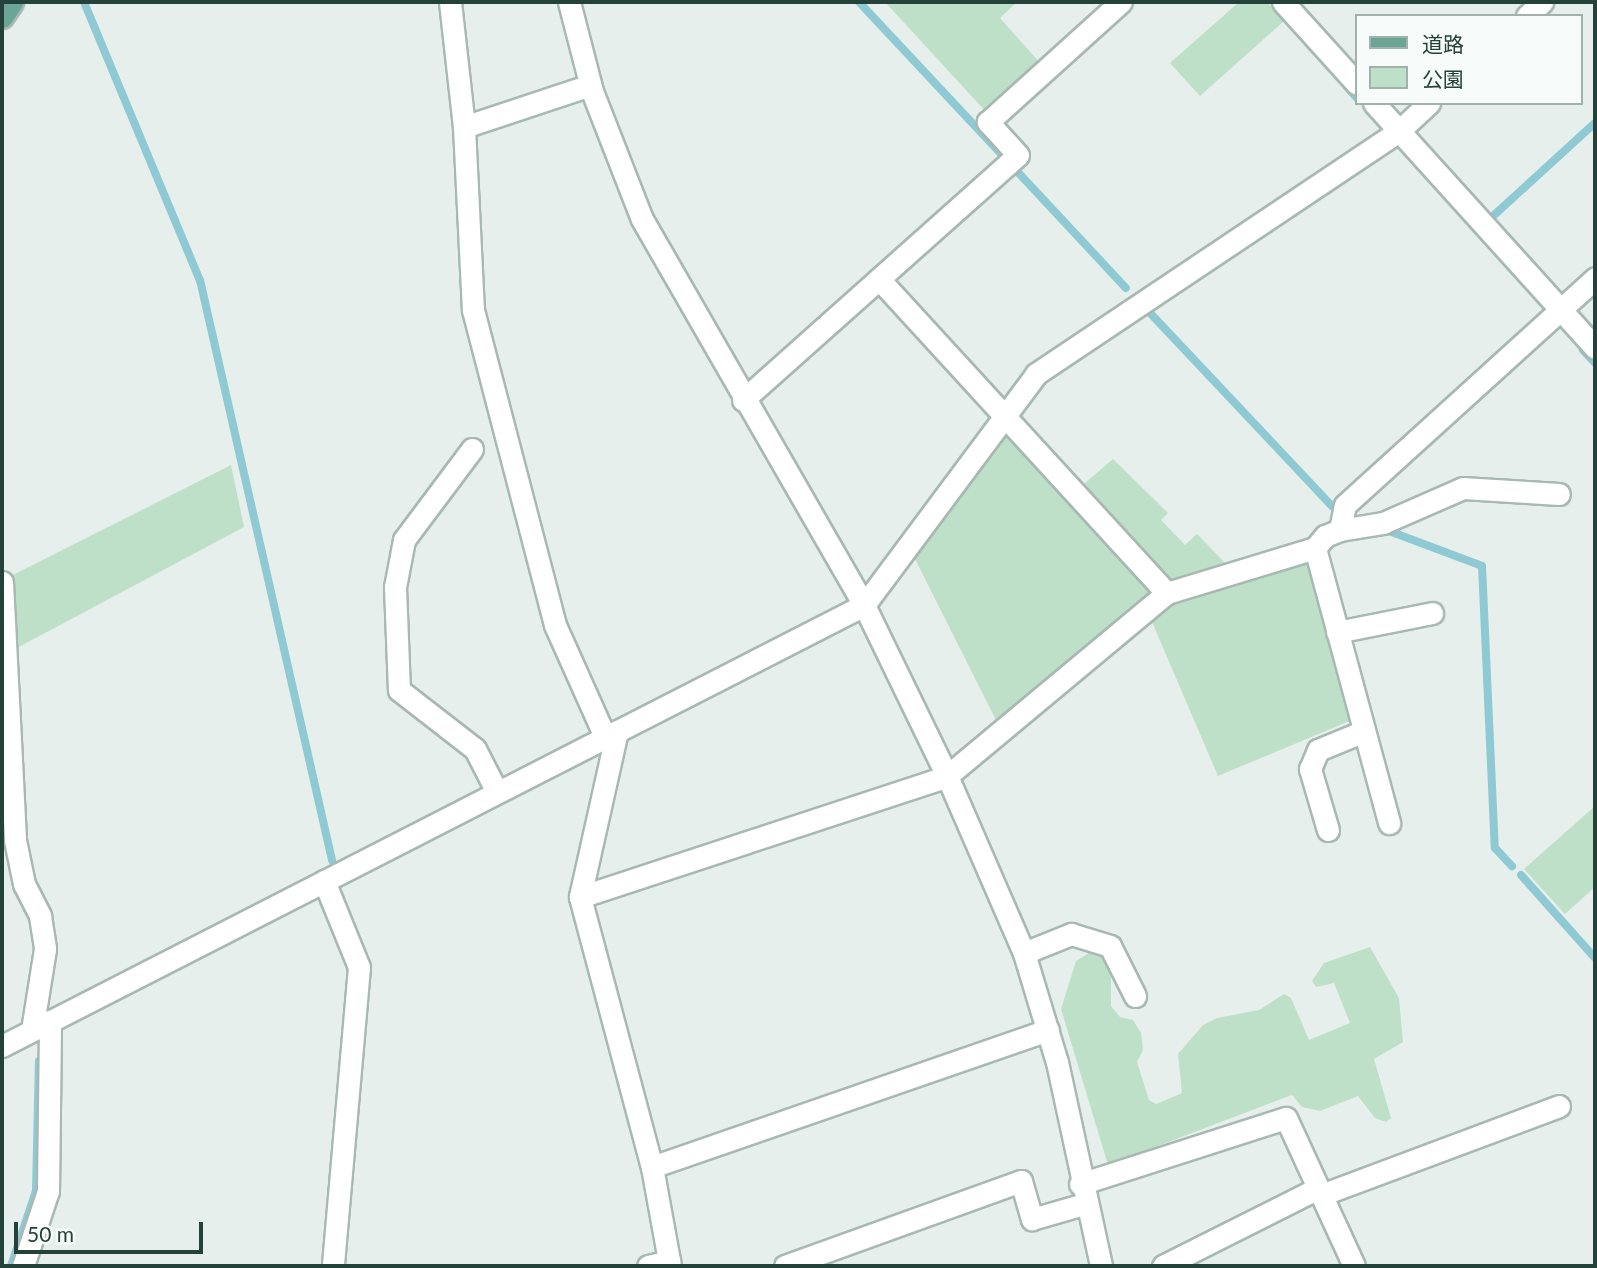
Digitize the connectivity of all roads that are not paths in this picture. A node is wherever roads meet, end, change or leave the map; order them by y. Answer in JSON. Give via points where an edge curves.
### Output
{"nodes":[{"id":1,"x":12,"y":2,"type":"edge"},
{"id":2,"x":450,"y":2,"type":"edge"},
{"id":3,"x":569,"y":2,"type":"edge"},
{"id":4,"x":1121,"y":2,"type":"edge"},
{"id":5,"x":1283,"y":2,"type":"edge"},
{"id":6,"x":1542,"y":2,"type":"edge"},
{"id":7,"x":1529,"y":14,"type":"edge"},
{"id":8,"x":2,"y":18,"type":"edge"},
{"id":9,"x":1356,"y":83,"type":"edge"},
{"id":10,"x":590,"y":85,"type":"junction"},
{"id":11,"x":1376,"y":105,"type":"edge"},
{"id":12,"x":1427,"y":105,"type":"edge"},
{"id":13,"x":464,"y":127,"type":"junction"},
{"id":14,"x":1399,"y":131,"type":"junction"},
{"id":15,"x":1595,"y":278,"type":"edge"},
{"id":16,"x":879,"y":279,"type":"junction"},
{"id":17,"x":1560,"y":309,"type":"junction"},
{"id":18,"x":1595,"y":348,"type":"edge"},
{"id":19,"x":743,"y":400,"type":"junction"},
{"id":20,"x":1004,"y":416,"type":"junction"},
{"id":21,"x":472,"y":449,"type":"dead end"},
{"id":22,"x":1559,"y":494,"type":"dead end"},
{"id":23,"x":1340,"y":530,"type":"junction"},
{"id":24,"x":1315,"y":548,"type":"junction"},
{"id":25,"x":2,"y":582,"type":"edge"},
{"id":26,"x":1167,"y":593,"type":"junction"},
{"id":27,"x":864,"y":605,"type":"junction"},
{"id":28,"x":1432,"y":612,"type":"dead end"},
{"id":29,"x":1337,"y":632,"type":"junction"},
{"id":30,"x":1364,"y":731,"type":"junction"},
{"id":31,"x":611,"y":734,"type":"junction"},
{"id":32,"x":947,"y":776,"type":"junction"},
{"id":33,"x":496,"y":792,"type":"junction"},
{"id":34,"x":1389,"y":823,"type":"dead end"},
{"id":35,"x":1328,"y":830,"type":"dead end"},
{"id":36,"x":324,"y":881,"type":"junction"},
{"id":37,"x":580,"y":897,"type":"junction"},
{"id":38,"x":1024,"y":953,"type":"junction"},
{"id":39,"x":1135,"y":996,"type":"dead end"},
{"id":40,"x":41,"y":1026,"type":"junction"},
{"id":41,"x":1048,"y":1030,"type":"junction"},
{"id":42,"x":2,"y":1046,"type":"edge"},
{"id":43,"x":1559,"y":1106,"type":"dead end"},
{"id":44,"x":652,"y":1167,"type":"junction"},
{"id":45,"x":1320,"y":1191,"type":"junction"},
{"id":46,"x":1082,"y":1194,"type":"junction"},
{"id":47,"x":670,"y":1264,"type":"edge"},
{"id":48,"x":23,"y":1266,"type":"edge"},
{"id":49,"x":332,"y":1266,"type":"edge"},
{"id":50,"x":648,"y":1266,"type":"edge"},
{"id":51,"x":785,"y":1266,"type":"edge"},
{"id":52,"x":1101,"y":1266,"type":"edge"},
{"id":53,"x":1163,"y":1266,"type":"edge"},
{"id":54,"x":1354,"y":1266,"type":"edge"}],
"edges":[{"from":1,"to":8,"type":"main road"},
{"from":2,"to":13,"type":"street"},
{"from":3,"to":10,"type":"street"},
{"from":4,"to":16,"type":"street","via":[[988,122],[1018,155]]},
{"from":5,"to":9,"type":"street"},
{"from":6,"to":7,"type":"street"},
{"from":10,"to":13,"type":"street"},
{"from":10,"to":19,"type":"street","via":[[642,219]]},
{"from":11,"to":14,"type":"street"},
{"from":12,"to":14,"type":"street"},
{"from":13,"to":31,"type":"street","via":[[473,310],[555,625]]},
{"from":14,"to":17,"type":"street"},
{"from":14,"to":20,"type":"street","via":[[1036,374]]},
{"from":15,"to":17,"type":"street"},
{"from":16,"to":19,"type":"street"},
{"from":16,"to":20,"type":"street"},
{"from":17,"to":18,"type":"street"},
{"from":17,"to":23,"type":"street","via":[[1345,505]]},
{"from":19,"to":27,"type":"street"},
{"from":20,"to":26,"type":"street"},
{"from":20,"to":27,"type":"street"},
{"from":21,"to":33,"type":"street","via":[[404,540],[395,587],[399,690],[475,749]]},
{"from":22,"to":23,"type":"street","via":[[1463,488],[1382,523]]},
{"from":23,"to":24,"type":"street","via":[[1325,536]]},
{"from":24,"to":26,"type":"street"},
{"from":24,"to":29,"type":"street"},
{"from":25,"to":40,"type":"street","via":[[15,840],[24,884],[40,916],[45,950]]},
{"from":26,"to":32,"type":"street"},
{"from":27,"to":31,"type":"street"},
{"from":27,"to":32,"type":"street"},
{"from":28,"to":29,"type":"street"},
{"from":29,"to":30,"type":"street"},
{"from":30,"to":34,"type":"street"},
{"from":30,"to":35,"type":"street","via":[[1318,750],[1310,769]]},
{"from":31,"to":33,"type":"street"},
{"from":31,"to":37,"type":"street"},
{"from":32,"to":37,"type":"street"},
{"from":32,"to":38,"type":"street"},
{"from":33,"to":36,"type":"street"},
{"from":36,"to":40,"type":"street"},
{"from":36,"to":49,"type":"street","via":[[359,967]]},
{"from":37,"to":44,"type":"street"},
{"from":38,"to":39,"type":"street","via":[[1071,934],[1110,946]]},
{"from":38,"to":41,"type":"street"},
{"from":40,"to":42,"type":"street"},
{"from":40,"to":48,"type":"street","via":[[48,1191]]},
{"from":41,"to":44,"type":"street"},
{"from":41,"to":46,"type":"street"},
{"from":43,"to":45,"type":"street"},
{"from":44,"to":47,"type":"street"},
{"from":45,"to":46,"type":"street","via":[[1286,1118]]},
{"from":45,"to":53,"type":"street"},
{"from":45,"to":54,"type":"street"},
{"from":46,"to":51,"type":"street","via":[[1032,1219],[1021,1181]]},
{"from":46,"to":52,"type":"street"},
{"from":47,"to":50,"type":"street"}]}
